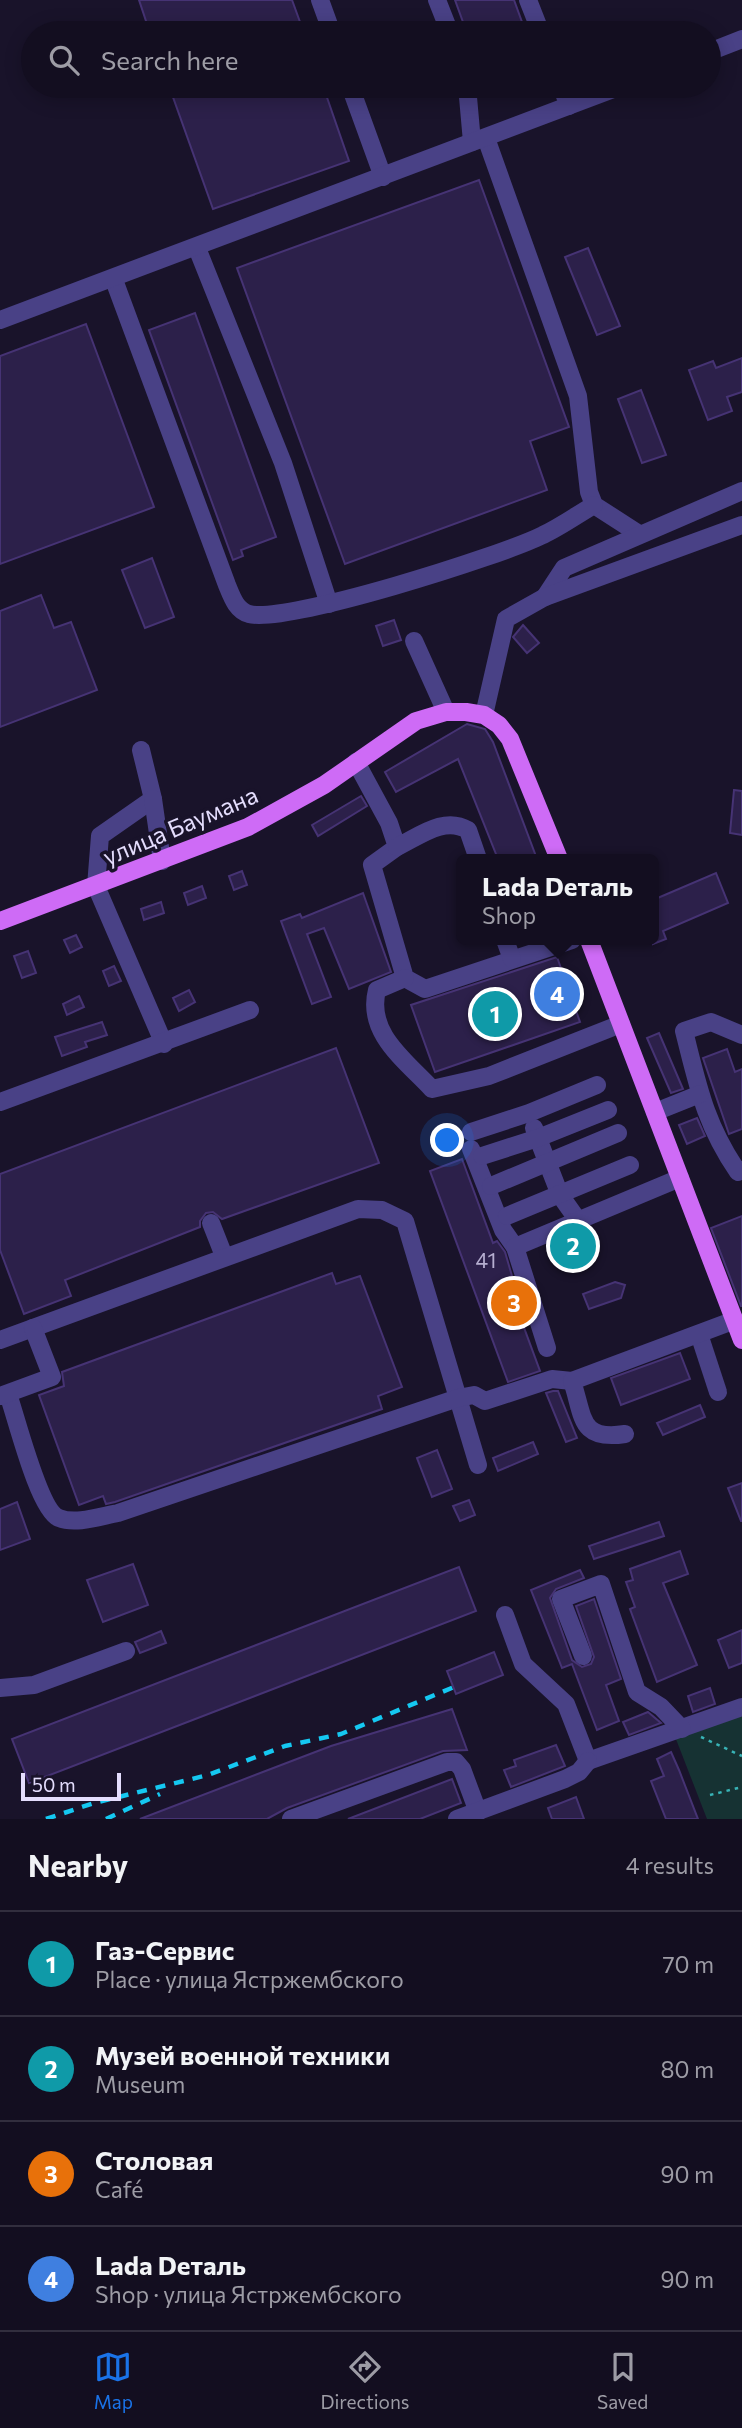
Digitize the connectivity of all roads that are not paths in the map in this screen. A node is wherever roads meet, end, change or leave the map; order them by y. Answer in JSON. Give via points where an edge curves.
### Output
{"nodes":[{"id":1,"x":320,"y":0,"type":"edge"},
{"id":2,"x":437,"y":0,"type":"edge"},
{"id":3,"x":528,"y":0,"type":"edge"},
{"id":4,"x":328,"y":21,"type":"edge"},
{"id":5,"x":445,"y":21,"type":"edge"},
{"id":6,"x":536,"y":21,"type":"edge"},
{"id":7,"x":742,"y":39,"type":"edge"},
{"id":8,"x":721,"y":47,"type":"edge"},
{"id":9,"x":354,"y":98,"type":"edge"},
{"id":10,"x":470,"y":98,"type":"edge"},
{"id":11,"x":566,"y":98,"type":"edge"},
{"id":12,"x":590,"y":98,"type":"edge"},
{"id":13,"x":569,"y":106,"type":"junction"},
{"id":14,"x":479,"y":140,"type":"junction"},
{"id":15,"x":383,"y":177,"type":"junction"},
{"id":16,"x":197,"y":248,"type":"junction"},
{"id":17,"x":114,"y":279,"type":"junction"},
{"id":18,"x":0,"y":320,"type":"edge"},
{"id":19,"x":742,"y":491,"type":"edge"},
{"id":20,"x":594,"y":505,"type":"junction"},
{"id":21,"x":742,"y":525,"type":"edge"},
{"id":22,"x":639,"y":534,"type":"junction"},
{"id":23,"x":545,"y":597,"type":"junction"},
{"id":24,"x":328,"y":604,"type":"junction"},
{"id":25,"x":414,"y":641,"type":"dead end"},
{"id":26,"x":446,"y":712,"type":"junction"},
{"id":27,"x":484,"y":715,"type":"junction"},
{"id":28,"x":141,"y":750,"type":"dead end"},
{"id":29,"x":356,"y":762,"type":"junction"},
{"id":30,"x":153,"y":799,"type":"junction"},
{"id":31,"x":397,"y":847,"type":"junction"},
{"id":32,"x":476,"y":854,"type":"edge"},
{"id":33,"x":557,"y":854,"type":"edge"},
{"id":34,"x":162,"y":861,"type":"junction"},
{"id":35,"x":96,"y":886,"type":"junction"},
{"id":36,"x":0,"y":921,"type":"edge"},
{"id":37,"x":507,"y":945,"type":"edge"},
{"id":38,"x":556,"y":945,"type":"edge"},
{"id":39,"x":591,"y":945,"type":"edge"},
{"id":40,"x":512,"y":959,"type":"junction"},
{"id":41,"x":405,"y":978,"type":"junction"},
{"id":42,"x":250,"y":1010,"type":"dead end"},
{"id":43,"x":621,"y":1024,"type":"junction"},
{"id":44,"x":742,"y":1035,"type":"edge"},
{"id":45,"x":164,"y":1044,"type":"junction"},
{"id":46,"x":597,"y":1085,"type":"dead end"},
{"id":47,"x":700,"y":1094,"type":"junction"},
{"id":48,"x":0,"y":1102,"type":"edge"},
{"id":49,"x":608,"y":1110,"type":"dead end"},
{"id":50,"x":655,"y":1112,"type":"junction"},
{"id":51,"x":529,"y":1113,"type":"junction"},
{"id":52,"x":618,"y":1133,"type":"dead end"},
{"id":53,"x":538,"y":1138,"type":"junction"},
{"id":54,"x":475,"y":1145,"type":"junction"},
{"id":55,"x":549,"y":1164,"type":"junction"},
{"id":56,"x":630,"y":1165,"type":"dead end"},
{"id":57,"x":742,"y":1170,"type":"edge"},
{"id":58,"x":680,"y":1178,"type":"junction"},
{"id":59,"x":491,"y":1186,"type":"dead end"},
{"id":60,"x":560,"y":1195,"type":"junction"},
{"id":61,"x":507,"y":1216,"type":"dead end"},
{"id":62,"x":577,"y":1219,"type":"junction"},
{"id":63,"x":211,"y":1223,"type":"dead end"},
{"id":64,"x":516,"y":1247,"type":"junction"},
{"id":65,"x":224,"y":1256,"type":"junction"},
{"id":66,"x":735,"y":1320,"type":"junction"},
{"id":67,"x":33,"y":1328,"type":"junction"},
{"id":68,"x":699,"y":1334,"type":"junction"},
{"id":69,"x":0,"y":1340,"type":"edge"},
{"id":70,"x":742,"y":1340,"type":"edge"},
{"id":71,"x":547,"y":1348,"type":"dead end"},
{"id":72,"x":572,"y":1381,"type":"junction"},
{"id":73,"x":718,"y":1392,"type":"dead end"},
{"id":74,"x":4,"y":1395,"type":"edge"},
{"id":75,"x":458,"y":1398,"type":"junction"},
{"id":76,"x":625,"y":1434,"type":"dead end"},
{"id":77,"x":478,"y":1465,"type":"dead end"},
{"id":78,"x":505,"y":1615,"type":"dead end"},
{"id":79,"x":126,"y":1651,"type":"dead end"},
{"id":80,"x":583,"y":1656,"type":"dead end"},
{"id":81,"x":0,"y":1688,"type":"edge"},
{"id":82,"x":742,"y":1707,"type":"edge"},
{"id":83,"x":682,"y":1728,"type":"junction"},
{"id":84,"x":588,"y":1761,"type":"junction"},
{"id":85,"x":478,"y":1812,"type":"junction"},
{"id":86,"x":291,"y":1819,"type":"edge"},
{"id":87,"x":457,"y":1819,"type":"edge"}],
"edges":[{"from":1,"to":4,"type":"street"},
{"from":2,"to":5,"type":"street"},
{"from":3,"to":6,"type":"street"},
{"from":7,"to":8,"type":"street"},
{"from":9,"to":15,"type":"street"},
{"from":10,"to":14,"type":"street"},
{"from":11,"to":13,"type":"street"},
{"from":12,"to":13,"type":"street"},
{"from":13,"to":14,"type":"street"},
{"from":14,"to":15,"type":"street"},
{"from":14,"to":20,"type":"street","via":[[578,396]]},
{"from":15,"to":16,"type":"street"},
{"from":16,"to":17,"type":"street"},
{"from":16,"to":24,"type":"street","via":[[283,463]]},
{"from":17,"to":18,"type":"street"},
{"from":17,"to":24,"type":"street","via":[[234,603],[245,613],[266,617]]},
{"from":19,"to":22,"type":"street"},
{"from":20,"to":22,"type":"street"},
{"from":20,"to":24,"type":"street","via":[[541,536]]},
{"from":21,"to":23,"type":"street"},
{"from":22,"to":23,"type":"street","via":[[564,568]]},
{"from":23,"to":27,"type":"street","via":[[506,619]]},
{"from":25,"to":26,"type":"street"},
{"from":26,"to":27,"type":"main road","name":"улица Баумана"},
{"from":26,"to":29,"type":"main road","name":"улица Баумана","via":[[416,721]]},
{"from":27,"to":33,"type":"main road","via":[[510,739]]},
{"from":28,"to":30,"type":"street"},
{"from":29,"to":31,"type":"street","via":[[390,823]]},
{"from":29,"to":34,"type":"main road","name":"улица Баумана","via":[[248,827]]},
{"from":30,"to":34,"type":"street"},
{"from":30,"to":35,"type":"street","via":[[100,836]]},
{"from":31,"to":32,"type":"street","via":[[446,824],[457,824],[468,830]]},
{"from":31,"to":41,"type":"street","via":[[372,865]]},
{"from":34,"to":35,"type":"main road","name":"улица Баумана"},
{"from":35,"to":36,"type":"main road","name":"улица Баумана"},
{"from":35,"to":45,"type":"street"},
{"from":37,"to":40,"type":"street"},
{"from":38,"to":40,"type":"street"},
{"from":39,"to":43,"type":"main road"},
{"from":40,"to":41,"type":"street","via":[[425,989]]},
{"from":41,"to":43,"type":"street","via":[[377,990],[373,1006],[380,1034],[432,1088],[489,1076]]},
{"from":42,"to":45,"type":"street"},
{"from":43,"to":50,"type":"main road"},
{"from":44,"to":47,"type":"street","via":[[711,1022],[684,1031]]},
{"from":45,"to":48,"type":"street"},
{"from":46,"to":51,"type":"street"},
{"from":47,"to":50,"type":"street"},
{"from":47,"to":57,"type":"street","via":[[717,1141],[738,1172]]},
{"from":49,"to":53,"type":"street"},
{"from":50,"to":58,"type":"main road"},
{"from":51,"to":53,"type":"street"},
{"from":51,"to":54,"type":"street"},
{"from":52,"to":55,"type":"street"},
{"from":53,"to":54,"type":"street"},
{"from":53,"to":55,"type":"street"},
{"from":54,"to":64,"type":"street","via":[[503,1230]]},
{"from":55,"to":59,"type":"street"},
{"from":55,"to":60,"type":"street"},
{"from":56,"to":60,"type":"street"},
{"from":58,"to":62,"type":"street"},
{"from":58,"to":66,"type":"main road"},
{"from":60,"to":61,"type":"street"},
{"from":60,"to":62,"type":"street"},
{"from":62,"to":64,"type":"street"},
{"from":63,"to":65,"type":"street"},
{"from":64,"to":71,"type":"street"},
{"from":65,"to":67,"type":"street"},
{"from":65,"to":75,"type":"street","via":[[358,1209],[382,1210],[405,1222]]},
{"from":66,"to":68,"type":"street"},
{"from":66,"to":70,"type":"main road"},
{"from":67,"to":69,"type":"street"},
{"from":67,"to":74,"type":"street","via":[[52,1377]]},
{"from":68,"to":72,"type":"street"},
{"from":68,"to":73,"type":"street"},
{"from":72,"to":75,"type":"street","via":[[552,1379],[485,1401],[474,1395]]},
{"from":72,"to":76,"type":"street","via":[[587,1427],[594,1434]]},
{"from":74,"to":75,"type":"street","via":[[43,1498],[53,1516],[63,1520],[118,1513]]},
{"from":75,"to":77,"type":"street"},
{"from":78,"to":84,"type":"street","via":[[523,1664],[566,1704]]},
{"from":79,"to":81,"type":"street","via":[[34,1685]]},
{"from":80,"to":83,"type":"street","via":[[561,1599],[601,1584],[638,1692]]},
{"from":82,"to":83,"type":"street"},
{"from":83,"to":84,"type":"street"},
{"from":84,"to":85,"type":"street","via":[[565,1779]]},
{"from":85,"to":86,"type":"street","via":[[463,1769],[456,1762],[447,1762]]},
{"from":85,"to":87,"type":"street"}]}
